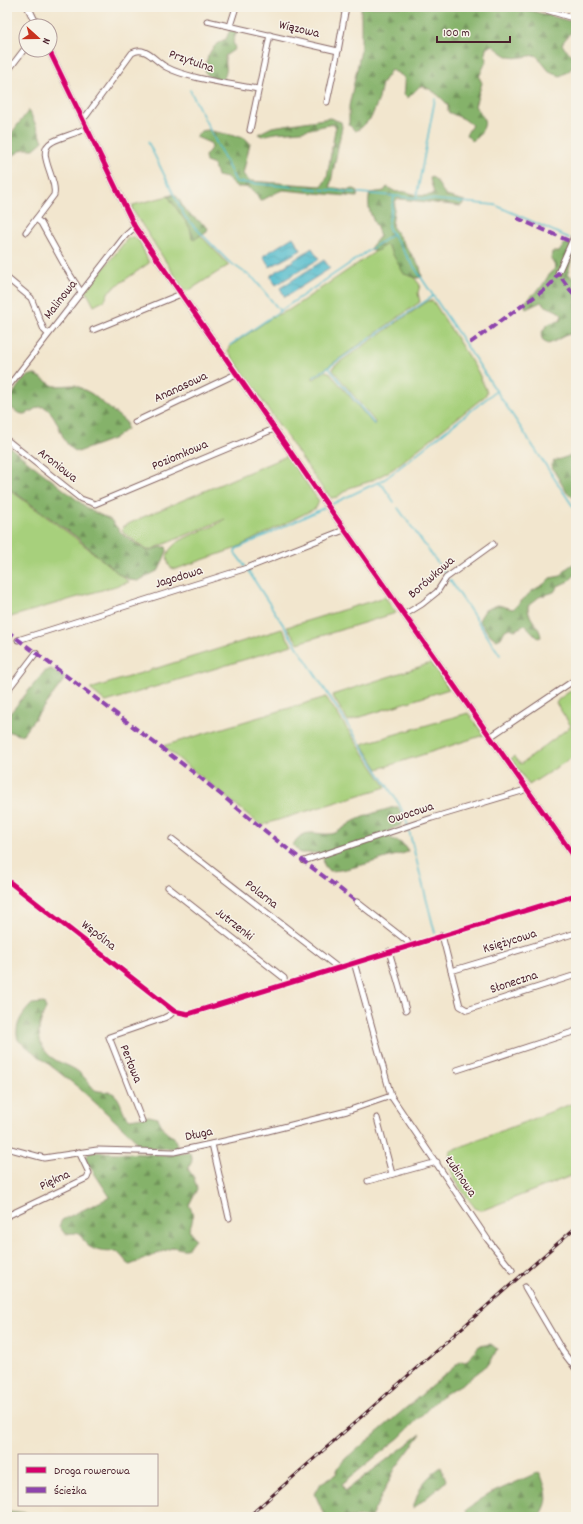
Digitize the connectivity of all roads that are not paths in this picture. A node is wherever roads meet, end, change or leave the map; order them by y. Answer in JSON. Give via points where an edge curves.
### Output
{"nodes":[{"id":1,"x":28,"y":7,"type":"edge"},
{"id":2,"x":236,"y":7,"type":"edge"},
{"id":3,"x":346,"y":7,"type":"edge"},
{"id":4,"x":536,"y":7,"type":"edge"},
{"id":5,"x":33,"y":18,"type":"edge"},
{"id":6,"x":576,"y":19,"type":"edge"},
{"id":7,"x":207,"y":22,"type":"dead end"},
{"id":8,"x":230,"y":26,"type":"junction"},
{"id":9,"x":270,"y":35,"type":"junction"},
{"id":10,"x":338,"y":51,"type":"junction"},
{"id":11,"x":18,"y":58,"type":"edge"},
{"id":12,"x":53,"y":58,"type":"edge"},
{"id":13,"x":7,"y":72,"type":"edge"},
{"id":14,"x":258,"y":89,"type":"junction"},
{"id":15,"x":327,"y":102,"type":"dead end"},
{"id":16,"x":82,"y":118,"type":"junction"},
{"id":17,"x":86,"y":128,"type":"junction"},
{"id":18,"x":250,"y":130,"type":"dead end"},
{"id":19,"x":36,"y":219,"type":"junction"},
{"id":20,"x":135,"y":227,"type":"junction"},
{"id":21,"x":26,"y":232,"type":"dead end"},
{"id":22,"x":576,"y":232,"type":"edge"},
{"id":23,"x":558,"y":273,"type":"dead end"},
{"id":24,"x":7,"y":278,"type":"edge"},
{"id":25,"x":81,"y":292,"type":"junction"},
{"id":26,"x":181,"y":294,"type":"junction"},
{"id":27,"x":93,"y":330,"type":"dead end"},
{"id":28,"x":48,"y":334,"type":"junction"},
{"id":29,"x":236,"y":374,"type":"junction"},
{"id":30,"x":7,"y":388,"type":"edge"},
{"id":31,"x":135,"y":422,"type":"dead end"},
{"id":32,"x":274,"y":429,"type":"junction"},
{"id":33,"x":7,"y":440,"type":"edge"},
{"id":34,"x":95,"y":504,"type":"joint"},
{"id":35,"x":344,"y":530,"type":"junction"},
{"id":36,"x":493,"y":544,"type":"dead end"},
{"id":37,"x":404,"y":615,"type":"junction"},
{"id":38,"x":18,"y":640,"type":"dead end"},
{"id":39,"x":36,"y":653,"type":"dead end"},
{"id":40,"x":576,"y":679,"type":"edge"},
{"id":41,"x":7,"y":691,"type":"edge"},
{"id":42,"x":490,"y":737,"type":"junction"},
{"id":43,"x":526,"y":788,"type":"junction"},
{"id":44,"x":172,"y":839,"type":"dead end"},
{"id":45,"x":576,"y":859,"type":"edge"},
{"id":46,"x":304,"y":861,"type":"dead end"},
{"id":47,"x":7,"y":880,"type":"edge"},
{"id":48,"x":168,"y":886,"type":"dead end"},
{"id":49,"x":576,"y":895,"type":"edge"},
{"id":50,"x":357,"y":902,"type":"dead end"},
{"id":51,"x":576,"y":933,"type":"edge"},
{"id":52,"x":442,"y":935,"type":"junction"},
{"id":53,"x":409,"y":945,"type":"junction"},
{"id":54,"x":388,"y":951,"type":"junction"},
{"id":55,"x":354,"y":962,"type":"junction"},
{"id":56,"x":337,"y":967,"type":"junction"},
{"id":57,"x":451,"y":971,"type":"junction"},
{"id":58,"x":576,"y":975,"type":"edge"},
{"id":59,"x":285,"y":983,"type":"junction"},
{"id":60,"x":174,"y":1010,"type":"junction"},
{"id":61,"x":406,"y":1010,"type":"dead end"},
{"id":62,"x":576,"y":1031,"type":"edge"},
{"id":63,"x":457,"y":1070,"type":"dead end"},
{"id":64,"x":392,"y":1096,"type":"junction"},
{"id":65,"x":377,"y":1118,"type":"dead end"},
{"id":66,"x":142,"y":1121,"type":"dead end"},
{"id":67,"x":212,"y":1144,"type":"junction"},
{"id":68,"x":7,"y":1148,"type":"edge"},
{"id":69,"x":79,"y":1152,"type":"junction"},
{"id":70,"x":437,"y":1162,"type":"junction"},
{"id":71,"x":392,"y":1174,"type":"junction"},
{"id":72,"x":368,"y":1180,"type":"dead end"},
{"id":73,"x":7,"y":1216,"type":"edge"},
{"id":74,"x":229,"y":1218,"type":"dead end"},
{"id":75,"x":512,"y":1270,"type":"dead end"},
{"id":76,"x":525,"y":1288,"type":"dead end"},
{"id":77,"x":576,"y":1368,"type":"edge"}],
"edges":[{"from":1,"to":5,"type":"street"},
{"from":2,"to":8,"type":"street"},
{"from":3,"to":10,"type":"street"},
{"from":4,"to":6,"type":"street"},
{"from":7,"to":8,"type":"street","name":"Wiązowa"},
{"from":8,"to":9,"type":"street","name":"Wiązowa"},
{"from":9,"to":10,"type":"street","name":"Wiązowa"},
{"from":9,"to":14,"type":"street"},
{"from":10,"to":15,"type":"street"},
{"from":11,"to":13,"type":"street"},
{"from":12,"to":16,"type":"street"},
{"from":14,"to":16,"type":"street","name":"Przytulna","via":[[175,70],[141,50],[132,54]]},
{"from":14,"to":18,"type":"street"},
{"from":16,"to":17,"type":"street"},
{"from":17,"to":19,"type":"street","via":[[50,142],[46,147],[44,153],[56,189]]},
{"from":17,"to":20,"type":"street"},
{"from":19,"to":21,"type":"street"},
{"from":19,"to":25,"type":"street"},
{"from":20,"to":25,"type":"street","name":"Malinowa","via":[[124,236]]},
{"from":20,"to":26,"type":"street"},
{"from":22,"to":23,"type":"street"},
{"from":24,"to":28,"type":"street","via":[[31,298]]},
{"from":25,"to":28,"type":"street","name":"Malinowa"},
{"from":26,"to":27,"type":"street"},
{"from":26,"to":29,"type":"street"},
{"from":28,"to":30,"type":"street","name":"Malinowa"},
{"from":29,"to":31,"type":"street","name":"Ananasowa"},
{"from":29,"to":32,"type":"street"},
{"from":32,"to":34,"type":"street","name":"Poziomkowa"},
{"from":32,"to":35,"type":"street"},
{"from":33,"to":34,"type":"street","name":"Aroniowa","via":[[81,500]]},
{"from":35,"to":37,"type":"street"},
{"from":35,"to":38,"type":"street","name":"Jagodowa","via":[[247,568]]},
{"from":36,"to":37,"type":"street","name":"Borówkowa","via":[[446,578],[437,592]]},
{"from":37,"to":42,"type":"street"},
{"from":39,"to":41,"type":"street"},
{"from":40,"to":42,"type":"street"},
{"from":42,"to":43,"type":"street"},
{"from":43,"to":45,"type":"street"},
{"from":43,"to":46,"type":"street","name":"Owocowa"},
{"from":44,"to":56,"type":"street","name":"Polarna"},
{"from":47,"to":60,"type":"street","name":"Wspólna"},
{"from":48,"to":59,"type":"street","name":"Jutrzenki","via":[[284,978]]},
{"from":49,"to":52,"type":"street"},
{"from":50,"to":53,"type":"street"},
{"from":51,"to":57,"type":"street","name":"Księżycowa"},
{"from":52,"to":53,"type":"street"},
{"from":52,"to":57,"type":"street"},
{"from":53,"to":54,"type":"street"},
{"from":54,"to":55,"type":"street"},
{"from":54,"to":61,"type":"street"},
{"from":55,"to":56,"type":"street"},
{"from":55,"to":64,"type":"street","name":"Łubinowa"},
{"from":56,"to":59,"type":"street"},
{"from":57,"to":58,"type":"street","name":"Słoneczna","via":[[460,1006],[467,1010]]},
{"from":59,"to":60,"type":"street","via":[[188,1014]]},
{"from":60,"to":66,"type":"street","name":"Perłowa","via":[[164,1018],[109,1037]]},
{"from":62,"to":63,"type":"street"},
{"from":64,"to":67,"type":"street","name":"Długa","via":[[347,1111]]},
{"from":64,"to":70,"type":"street","name":"Łubinowa"},
{"from":65,"to":71,"type":"street"},
{"from":67,"to":69,"type":"street","name":"Długa","via":[[164,1153],[115,1149]]},
{"from":67,"to":74,"type":"street"},
{"from":68,"to":69,"type":"street","name":"Długa","via":[[44,1158]]},
{"from":69,"to":73,"type":"street","name":"Piękna","via":[[89,1173],[87,1178]]},
{"from":70,"to":71,"type":"street"},
{"from":70,"to":75,"type":"street","name":"Łubinowa","via":[[488,1240]]},
{"from":71,"to":72,"type":"street"},
{"from":76,"to":77,"type":"street","via":[[563,1352]]}]}
